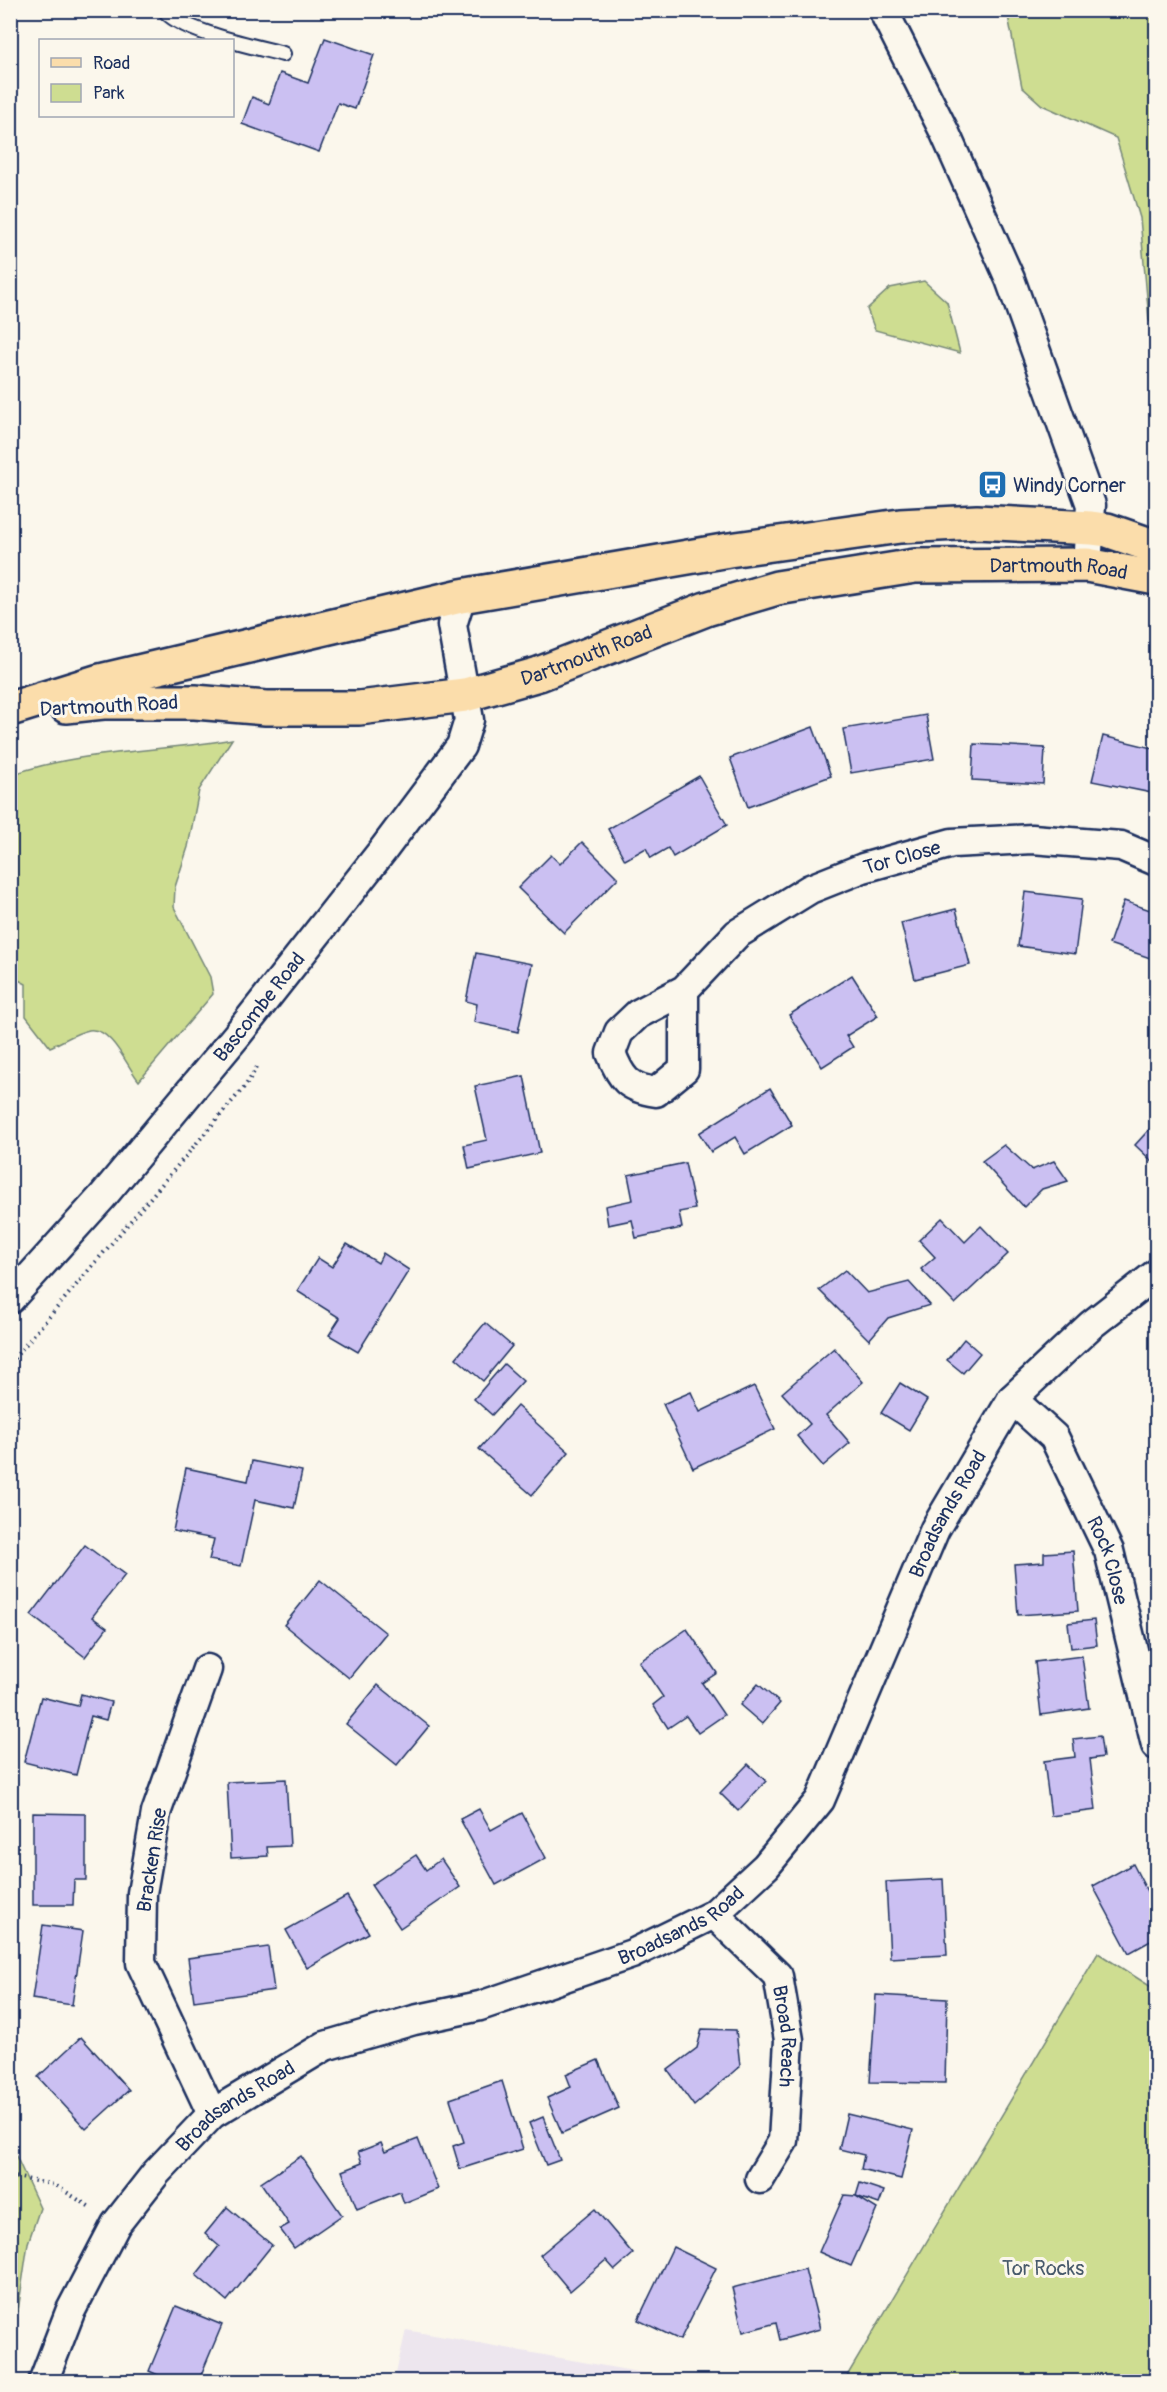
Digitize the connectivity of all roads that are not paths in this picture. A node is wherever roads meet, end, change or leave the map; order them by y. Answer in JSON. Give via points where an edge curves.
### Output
{"nodes":[{"id":1,"x":165,"y":10,"type":"edge"},
{"id":2,"x":883,"y":10,"type":"edge"},
{"id":3,"x":227,"y":39,"type":"edge"},
{"id":4,"x":234,"y":41,"type":"edge"},
{"id":5,"x":283,"y":54,"type":"dead end"},
{"id":6,"x":1156,"y":523,"type":"edge"},
{"id":7,"x":1099,"y":529,"type":"junction"},
{"id":8,"x":1156,"y":547,"type":"edge"},
{"id":9,"x":1087,"y":565,"type":"junction"},
{"id":10,"x":1156,"y":578,"type":"edge"},
{"id":11,"x":461,"y":596,"type":"junction"},
{"id":12,"x":465,"y":695,"type":"junction"},
{"id":13,"x":10,"y":710,"type":"edge"},
{"id":14,"x":1156,"y":861,"type":"edge"},
{"id":15,"x":684,"y":990,"type":"dead end"},
{"id":16,"x":1156,"y":1274,"type":"edge"},
{"id":17,"x":10,"y":1299,"type":"edge"},
{"id":18,"x":1012,"y":1399,"type":"junction"},
{"id":19,"x":207,"y":1669,"type":"dead end"},
{"id":20,"x":1156,"y":1745,"type":"edge"},
{"id":21,"x":714,"y":1914,"type":"junction"},
{"id":22,"x":212,"y":2115,"type":"junction"},
{"id":23,"x":760,"y":2179,"type":"dead end"},
{"id":24,"x":44,"y":2382,"type":"edge"}],
"edges":[{"from":1,"to":3,"type":"lane","via":[[170,18]]},
{"from":2,"to":7,"type":"street","via":[[945,133],[1010,279]]},
{"from":4,"to":5,"type":"lane"},
{"from":6,"to":7,"type":"main road"},
{"from":7,"to":8,"type":"main road"},
{"from":7,"to":9,"type":"street"},
{"from":7,"to":11,"type":"main road","name":"Dartmouth Road","via":[[977,522],[900,526],[729,550]]},
{"from":9,"to":10,"type":"main road","name":"Dartmouth Road"},
{"from":9,"to":12,"type":"main road","name":"Dartmouth Road","via":[[915,566],[777,588],[706,609],[539,674]]},
{"from":11,"to":12,"type":"street","name":"Bascombe Road","via":[[452,625]]},
{"from":11,"to":13,"type":"main road","name":"Dartmouth Road","via":[[100,681]]},
{"from":12,"to":13,"type":"main road","name":"Dartmouth Road","via":[[358,708],[103,702]]},
{"from":12,"to":17,"type":"street","name":"Bascombe Road","via":[[470,720],[461,746],[383,850],[237,1035],[118,1178]]},
{"from":14,"to":15,"type":"street","name":"Tor Close","via":[[1110,845],[1032,839],[952,843],[863,868],[810,889],[737,934]]},
{"from":16,"to":18,"type":"street","name":"Broadsands Road","via":[[1091,1325]]},
{"from":18,"to":20,"type":"street","name":"Rock Close","via":[[1054,1437],[1109,1551]]},
{"from":18,"to":21,"type":"street","name":"Broadsands Road","via":[[935,1529],[820,1800],[766,1866]]},
{"from":19,"to":22,"type":"street","name":"Bracken Rise","via":[[156,1813],[142,1893],[141,1963]]},
{"from":21,"to":22,"type":"street","name":"Broadsands Road","via":[[632,1954],[480,2007],[414,2020],[325,2046]]},
{"from":21,"to":23,"type":"street","name":"Broad Reach","via":[[778,1976],[789,2040],[783,2141]]},
{"from":22,"to":24,"type":"street","name":"Broadsands Road","via":[[156,2173],[116,2224],[70,2312]]}]}
